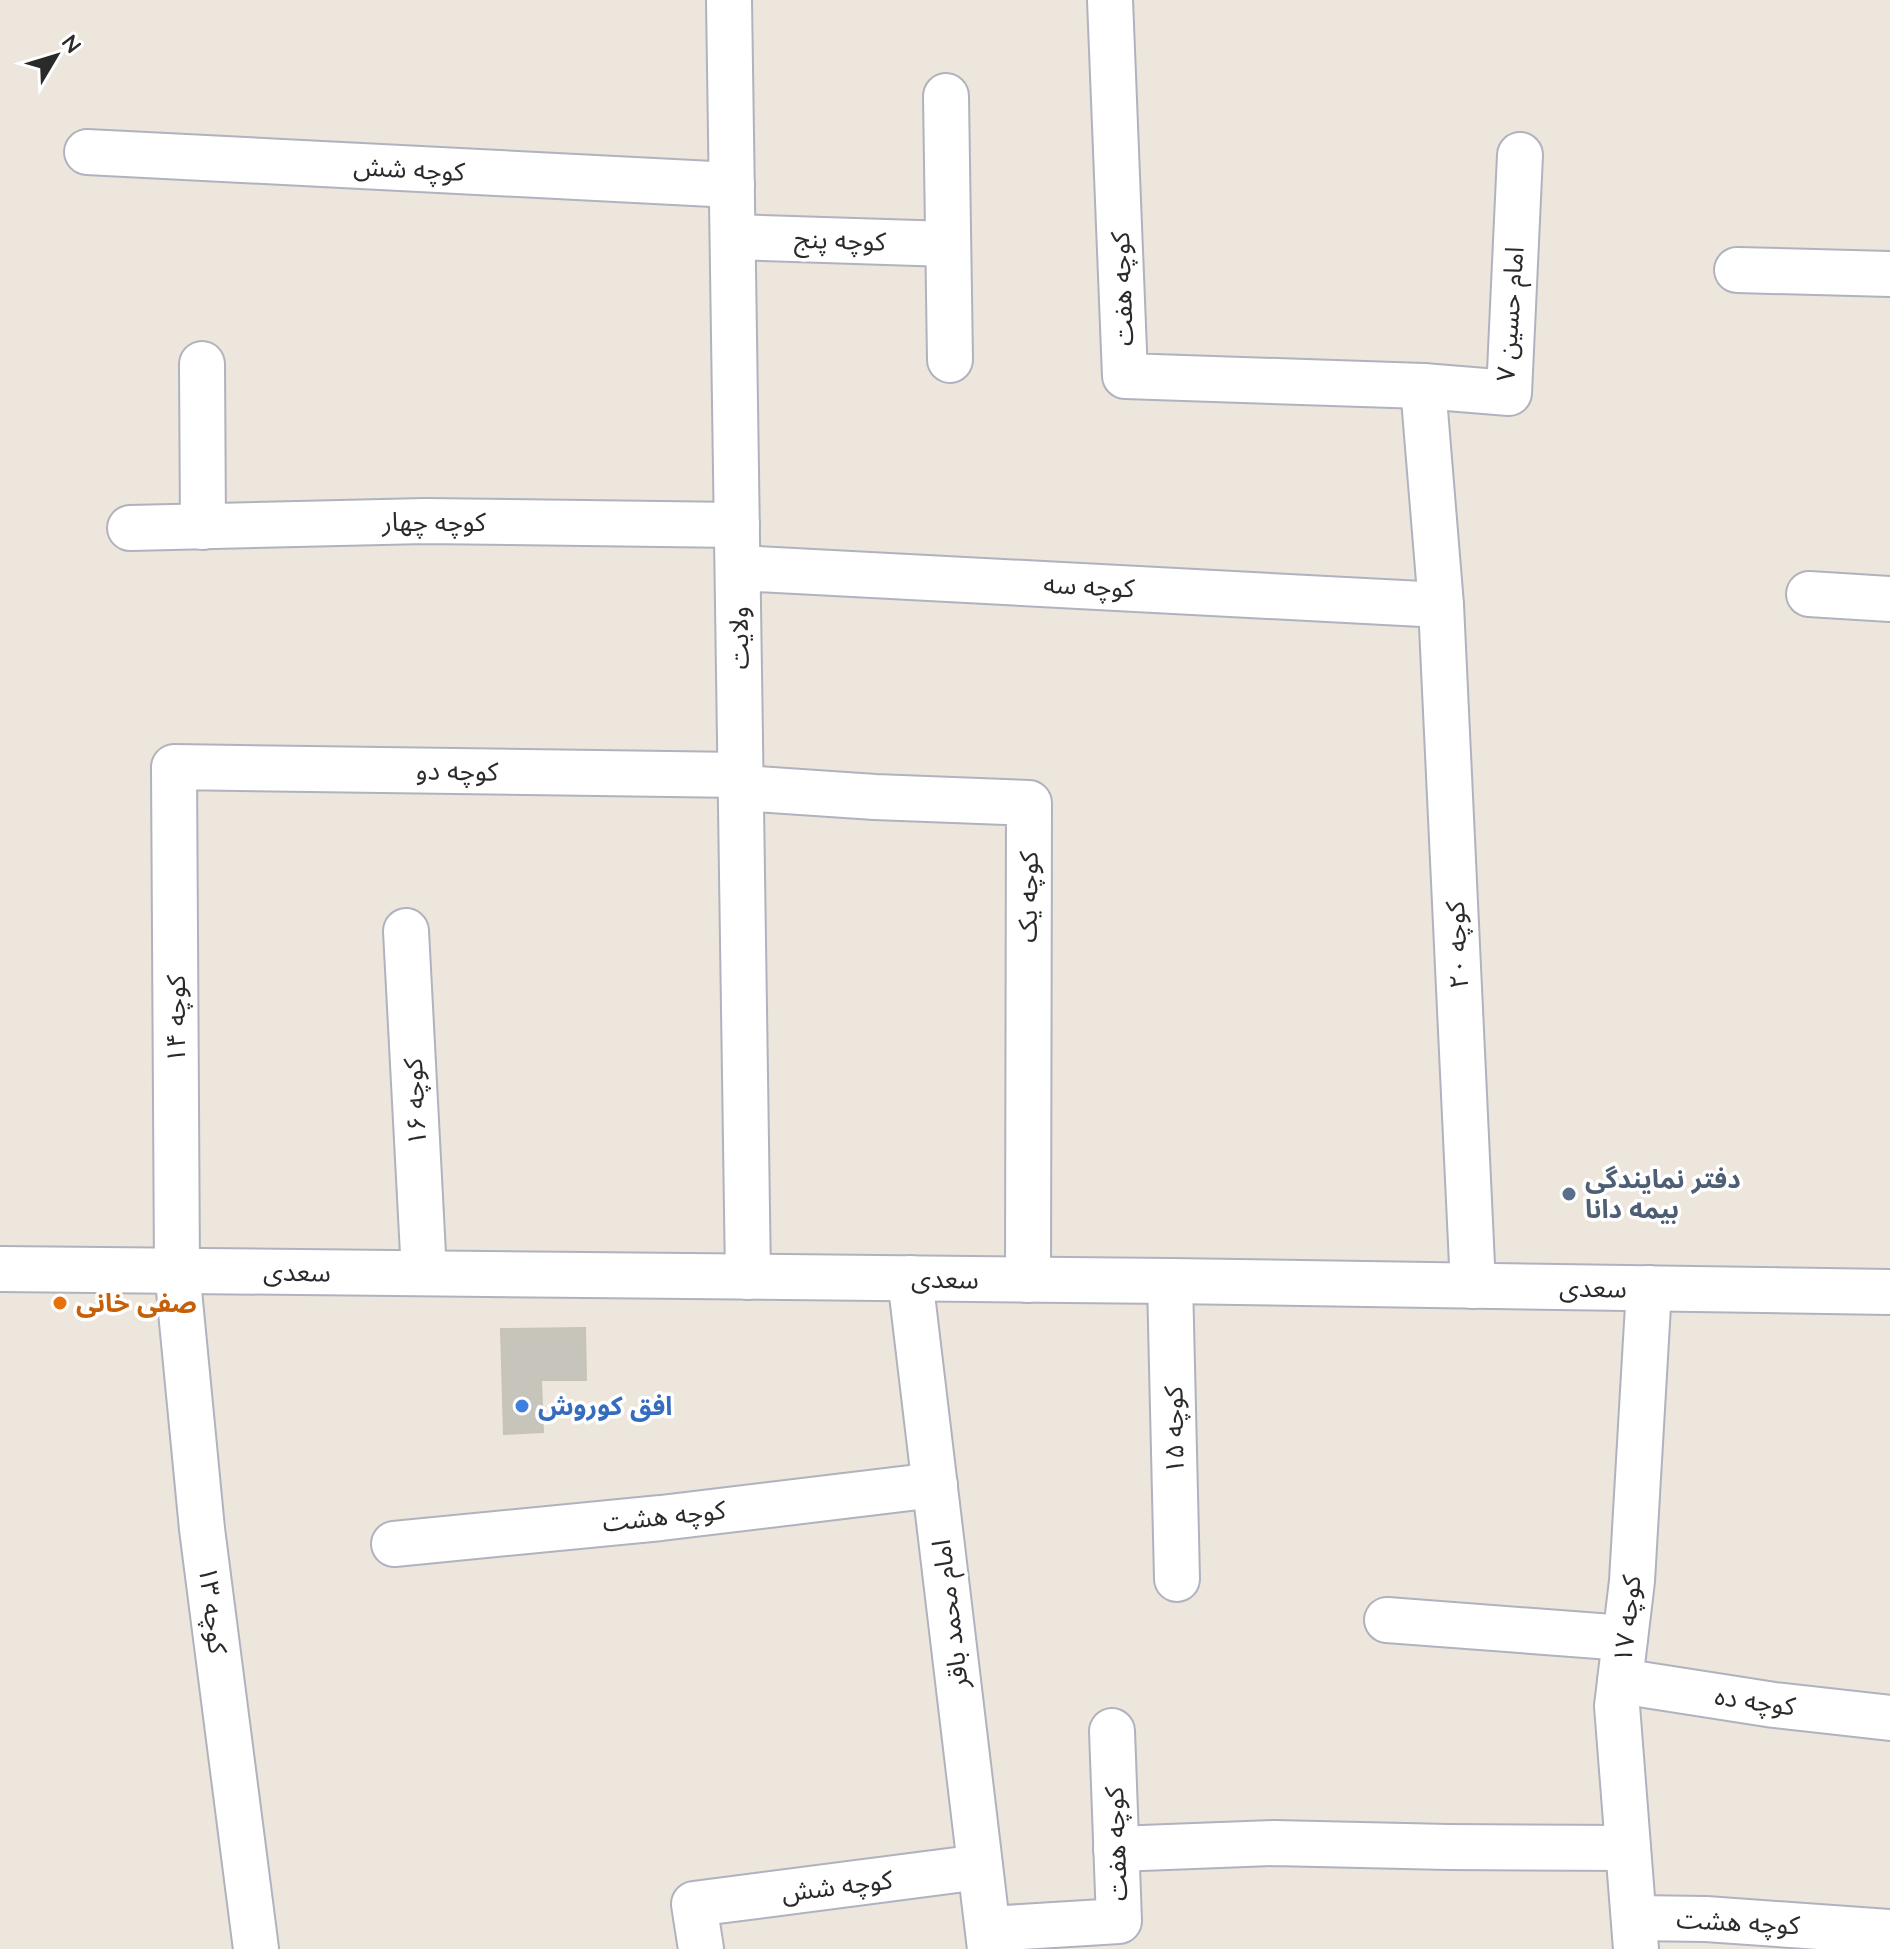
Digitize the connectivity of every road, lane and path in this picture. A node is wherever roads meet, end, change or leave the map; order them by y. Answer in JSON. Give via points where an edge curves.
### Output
{"nodes":[{"id":1,"x":729,"y":0,"type":"edge"},
{"id":2,"x":1110,"y":0,"type":"edge"},
{"id":3,"x":946,"y":96,"type":"dead end"},
{"id":4,"x":87,"y":152,"type":"dead end"},
{"id":5,"x":1520,"y":155,"type":"dead end"},
{"id":6,"x":732,"y":185,"type":"junction"},
{"id":7,"x":733,"y":237,"type":"junction"},
{"id":8,"x":948,"y":244,"type":"junction"},
{"id":9,"x":1737,"y":270,"type":"dead end"},
{"id":10,"x":1890,"y":274,"type":"edge"},
{"id":11,"x":950,"y":360,"type":"dead end"},
{"id":12,"x":202,"y":364,"type":"dead end"},
{"id":13,"x":1423,"y":386,"type":"junction"},
{"id":14,"x":737,"y":525,"type":"junction"},
{"id":15,"x":203,"y":527,"type":"junction"},
{"id":16,"x":130,"y":528,"type":"dead end"},
{"id":17,"x":738,"y":568,"type":"junction"},
{"id":18,"x":1809,"y":594,"type":"dead end"},
{"id":19,"x":1890,"y":599,"type":"edge"},
{"id":20,"x":1441,"y":605,"type":"junction"},
{"id":21,"x":174,"y":767,"type":"joint"},
{"id":22,"x":740,"y":782,"type":"junction"},
{"id":23,"x":406,"y":931,"type":"dead end"},
{"id":24,"x":0,"y":1269,"type":"edge"},
{"id":25,"x":177,"y":1270,"type":"junction"},
{"id":26,"x":424,"y":1273,"type":"junction"},
{"id":27,"x":748,"y":1277,"type":"junction"},
{"id":28,"x":910,"y":1278,"type":"junction"},
{"id":29,"x":1028,"y":1280,"type":"junction"},
{"id":30,"x":1170,"y":1281,"type":"junction"},
{"id":31,"x":1473,"y":1286,"type":"junction"},
{"id":32,"x":1649,"y":1288,"type":"junction"},
{"id":33,"x":1890,"y":1292,"type":"edge"},
{"id":34,"x":935,"y":1485,"type":"junction"},
{"id":35,"x":394,"y":1544,"type":"dead end"},
{"id":36,"x":1177,"y":1579,"type":"dead end"},
{"id":37,"x":1387,"y":1620,"type":"dead end"},
{"id":38,"x":1625,"y":1638,"type":"junction"},
{"id":39,"x":1620,"y":1681,"type":"junction"},
{"id":40,"x":1890,"y":1718,"type":"edge"},
{"id":41,"x":1112,"y":1731,"type":"dead end"},
{"id":42,"x":1628,"y":1848,"type":"junction"},
{"id":43,"x":1116,"y":1849,"type":"junction"},
{"id":44,"x":980,"y":1867,"type":"junction"},
{"id":45,"x":1890,"y":1932,"type":"edge"},
{"id":46,"x":1635,"y":1933,"type":"edge"},
{"id":47,"x":989,"y":1939,"type":"edge"},
{"id":48,"x":256,"y":1949,"type":"edge"},
{"id":49,"x":701,"y":1949,"type":"edge"}],
"edges":[{"from":1,"to":6,"type":"street","name":"ولایت"},
{"from":2,"to":13,"type":"street","name":"کوچه هفت","via":[[1125,376]]},
{"from":3,"to":8,"type":"street"},
{"from":4,"to":6,"type":"street","name":"کوچه شش"},
{"from":5,"to":13,"type":"street","name":"امام حسین ۷","via":[[1509,393]]},
{"from":6,"to":7,"type":"street","name":"ولایت"},
{"from":7,"to":8,"type":"street","name":"کوچه پنج"},
{"from":7,"to":14,"type":"street","name":"ولایت"},
{"from":8,"to":11,"type":"street"},
{"from":9,"to":10,"type":"street"},
{"from":12,"to":15,"type":"street"},
{"from":13,"to":20,"type":"street","name":"کوچه ۲۰"},
{"from":14,"to":15,"type":"street","name":"کوچه چهار","via":[[425,521]]},
{"from":14,"to":17,"type":"street","name":"ولایت"},
{"from":15,"to":16,"type":"street","name":"کوچه چهار"},
{"from":17,"to":20,"type":"street","name":"کوچه سه"},
{"from":17,"to":22,"type":"street","name":"ولایت"},
{"from":18,"to":19,"type":"street"},
{"from":20,"to":31,"type":"street","name":"کوچه ۲۰"},
{"from":21,"to":22,"type":"street","name":"کوچه دو"},
{"from":21,"to":25,"type":"street","name":"کوچه ۱۴"},
{"from":22,"to":27,"type":"street","name":"ولایت"},
{"from":22,"to":29,"type":"street","name":"کوچه یک","via":[[875,797],[1029,803]]},
{"from":23,"to":26,"type":"street","name":"کوچه ۱۶"},
{"from":24,"to":25,"type":"street","name":"سعدی"},
{"from":25,"to":26,"type":"street","name":"سعدی"},
{"from":25,"to":48,"type":"street","name":"کوچه ۱۳","via":[[202,1529]]},
{"from":26,"to":27,"type":"street","name":"سعدی"},
{"from":27,"to":28,"type":"street","name":"سعدی"},
{"from":28,"to":29,"type":"street","name":"سعدی"},
{"from":28,"to":34,"type":"street","name":"امام محمد باقر"},
{"from":29,"to":30,"type":"street","name":"سعدی"},
{"from":30,"to":31,"type":"street","name":"سعدی"},
{"from":30,"to":36,"type":"street","name":"کوچه ۱۵"},
{"from":31,"to":32,"type":"street","name":"سعدی"},
{"from":32,"to":33,"type":"street","name":"سعدی"},
{"from":32,"to":38,"type":"street","name":"کوچه ۱۷"},
{"from":34,"to":35,"type":"street","name":"کوچه هشت"},
{"from":34,"to":44,"type":"street","name":"امام محمد باقر"},
{"from":37,"to":38,"type":"street"},
{"from":38,"to":39,"type":"street","name":"کوچه ۱۷"},
{"from":39,"to":40,"type":"street","name":"کوچه ده"},
{"from":39,"to":42,"type":"street","name":"کوچه ۱۷","via":[[1617,1706]]},
{"from":41,"to":43,"type":"street","name":"کوچه هفت"},
{"from":42,"to":43,"type":"street","via":[[1274,1843]]},
{"from":42,"to":46,"type":"street","name":"کوچه ۱۷"},
{"from":43,"to":47,"type":"street","name":"کوچه هفت","via":[[1119,1921]]},
{"from":44,"to":47,"type":"street","name":"امام محمد باقر"},
{"from":44,"to":49,"type":"street","name":"کوچه شش","via":[[694,1904]]},
{"from":45,"to":46,"type":"street","name":"کوچه هشت","via":[[1706,1919]]}]}
